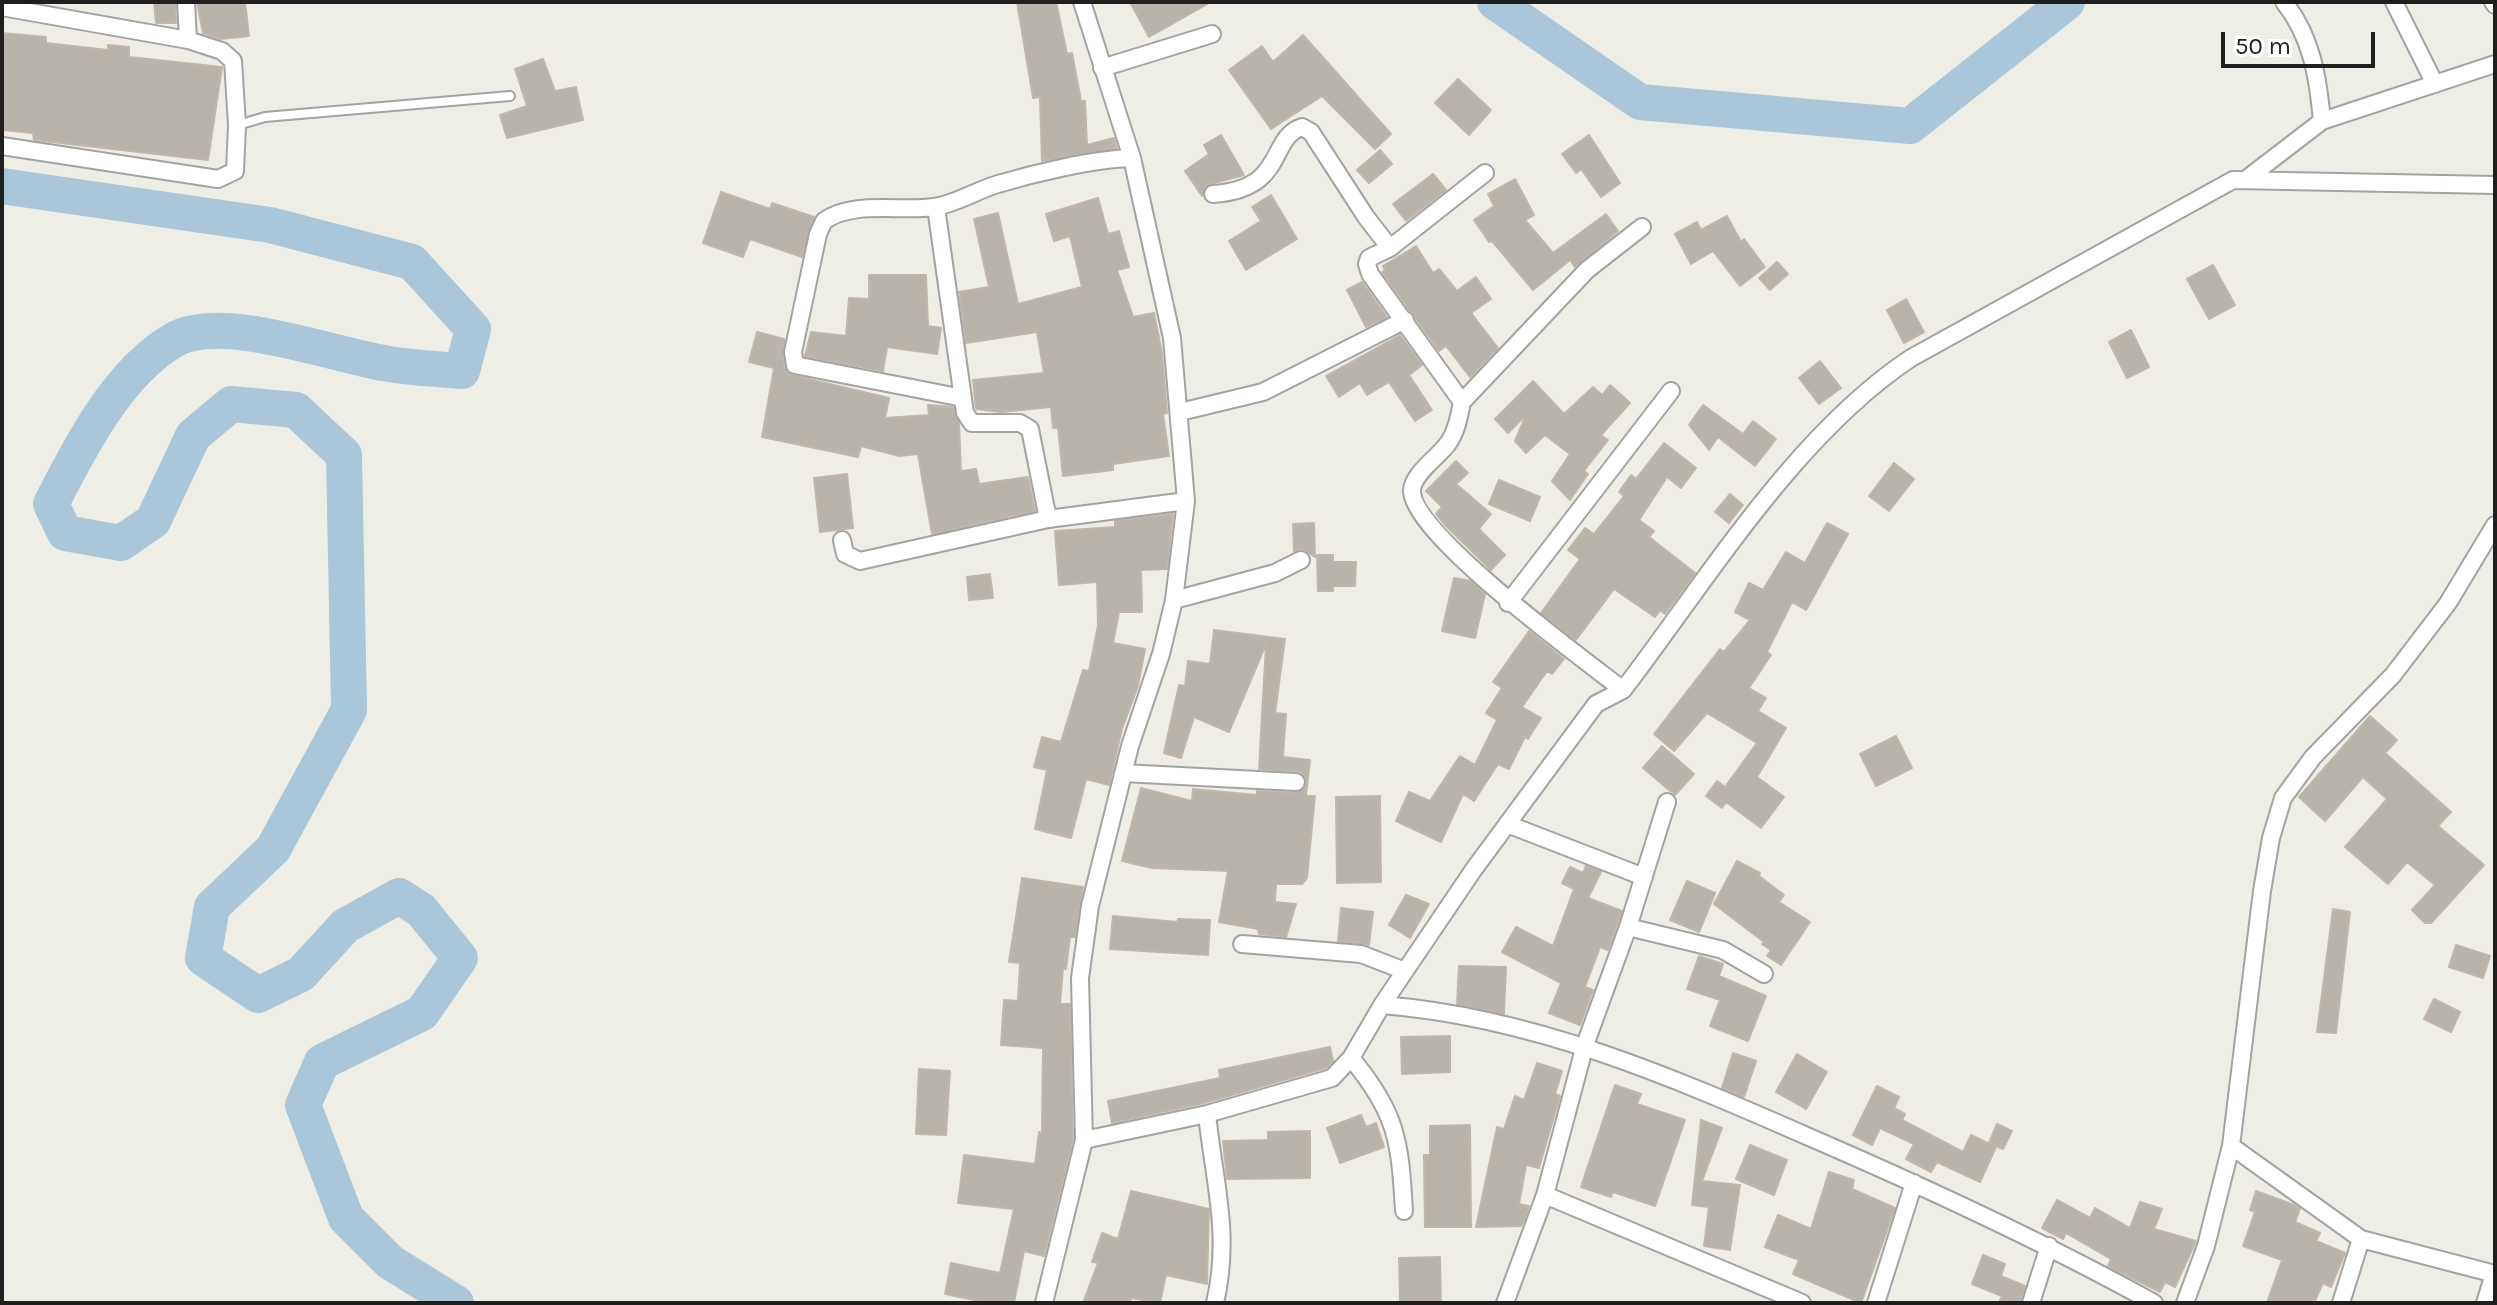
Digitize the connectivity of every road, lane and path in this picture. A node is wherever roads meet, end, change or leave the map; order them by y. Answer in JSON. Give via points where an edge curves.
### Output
{"nodes":[{"id":1,"x":69,"y":2,"type":"edge"},
{"id":2,"x":186,"y":2,"type":"edge"},
{"id":3,"x":1082,"y":2,"type":"edge"},
{"id":4,"x":2284,"y":2,"type":"edge"},
{"id":5,"x":2394,"y":2,"type":"edge"},
{"id":6,"x":2,"y":7,"type":"edge"},
{"id":7,"x":71,"y":21,"type":"junction"},
{"id":8,"x":1212,"y":34,"type":"dead end"},
{"id":9,"x":188,"y":40,"type":"junction"},
{"id":10,"x":2495,"y":64,"type":"edge"},
{"id":11,"x":1102,"y":68,"type":"junction"},
{"id":12,"x":2435,"y":84,"type":"junction"},
{"id":13,"x":510,"y":96,"type":"dead end"},
{"id":14,"x":2322,"y":121,"type":"junction"},
{"id":15,"x":237,"y":125,"type":"junction"},
{"id":16,"x":2,"y":146,"type":"edge"},
{"id":17,"x":1132,"y":158,"type":"junction"},
{"id":18,"x":1485,"y":173,"type":"dead end"},
{"id":19,"x":2249,"y":177,"type":"junction"},
{"id":20,"x":2495,"y":185,"type":"edge"},
{"id":21,"x":1213,"y":194,"type":"dead end"},
{"id":22,"x":936,"y":207,"type":"junction"},
{"id":23,"x":1642,"y":227,"type":"dead end"},
{"id":24,"x":1390,"y":248,"type":"junction"},
{"id":25,"x":1405,"y":320,"type":"junction"},
{"id":26,"x":1671,"y":391,"type":"dead end"},
{"id":27,"x":963,"y":398,"type":"junction"},
{"id":28,"x":1462,"y":402,"type":"junction"},
{"id":29,"x":1180,"y":412,"type":"junction"},
{"id":30,"x":1186,"y":501,"type":"junction"},
{"id":31,"x":1048,"y":519,"type":"junction"},
{"id":32,"x":2495,"y":525,"type":"edge"},
{"id":33,"x":842,"y":540,"type":"dead end"},
{"id":34,"x":1301,"y":560,"type":"dead end"},
{"id":35,"x":1174,"y":600,"type":"junction"},
{"id":36,"x":1508,"y":603,"type":"junction"},
{"id":37,"x":1623,"y":690,"type":"junction"},
{"id":38,"x":1123,"y":773,"type":"junction"},
{"id":39,"x":1296,"y":782,"type":"dead end"},
{"id":40,"x":1667,"y":802,"type":"dead end"},
{"id":41,"x":1507,"y":824,"type":"junction"},
{"id":42,"x":1644,"y":877,"type":"junction"},
{"id":43,"x":1628,"y":927,"type":"junction"},
{"id":44,"x":1242,"y":944,"type":"dead end"},
{"id":45,"x":1405,"y":971,"type":"junction"},
{"id":46,"x":1764,"y":974,"type":"dead end"},
{"id":47,"x":1382,"y":1005,"type":"junction"},
{"id":48,"x":1585,"y":1045,"type":"junction"},
{"id":49,"x":1351,"y":1058,"type":"junction"},
{"id":50,"x":1207,"y":1114,"type":"junction"},
{"id":51,"x":1084,"y":1140,"type":"junction"},
{"id":52,"x":2231,"y":1146,"type":"junction"},
{"id":53,"x":1914,"y":1183,"type":"junction"},
{"id":54,"x":1545,"y":1195,"type":"junction"},
{"id":55,"x":1404,"y":1211,"type":"dead end"},
{"id":56,"x":2361,"y":1239,"type":"junction"},
{"id":57,"x":2049,"y":1246,"type":"junction"},
{"id":58,"x":2494,"y":1274,"type":"edge"},
{"id":59,"x":1044,"y":1303,"type":"edge"},
{"id":60,"x":1215,"y":1303,"type":"edge"},
{"id":61,"x":1505,"y":1303,"type":"edge"},
{"id":62,"x":1802,"y":1303,"type":"edge"},
{"id":63,"x":1876,"y":1303,"type":"edge"},
{"id":64,"x":2031,"y":1303,"type":"edge"},
{"id":65,"x":2154,"y":1303,"type":"edge"},
{"id":66,"x":2185,"y":1303,"type":"edge"},
{"id":67,"x":2341,"y":1303,"type":"edge"},
{"id":68,"x":2485,"y":1303,"type":"edge"}],
"edges":[{"from":1,"to":7,"type":"street"},
{"from":2,"to":9,"type":"street"},
{"from":3,"to":11,"type":"street"},
{"from":4,"to":14,"type":"street","via":[[2299,21],[2313,57]]},
{"from":5,"to":12,"type":"street"},
{"from":6,"to":7,"type":"street"},
{"from":7,"to":9,"type":"street"},
{"from":8,"to":11,"type":"street"},
{"from":9,"to":15,"type":"street","via":[[222,51],[233,61]]},
{"from":10,"to":12,"type":"street"},
{"from":11,"to":17,"type":"street"},
{"from":12,"to":14,"type":"street"},
{"from":13,"to":15,"type":"lane","via":[[265,117]]},
{"from":14,"to":19,"type":"street"},
{"from":15,"to":16,"type":"street","via":[[235,171],[225,179]]},
{"from":17,"to":22,"type":"street","via":[[1101,158],[999,184]]},
{"from":17,"to":29,"type":"street","via":[[1172,338]]},
{"from":18,"to":24,"type":"street"},
{"from":19,"to":20,"type":"street"},
{"from":19,"to":37,"type":"street","via":[[2217,186],[1877,381],[1763,504]]},
{"from":21,"to":24,"type":"street","via":[[1256,183],[1292,131],[1302,127],[1311,132]]},
{"from":22,"to":27,"type":"street"},
{"from":22,"to":27,"type":"street","via":[[846,212],[824,221],[793,360],[802,369]]},
{"from":23,"to":28,"type":"street","via":[[1587,270]]},
{"from":24,"to":25,"type":"street","via":[[1367,264]]},
{"from":25,"to":28,"type":"street"},
{"from":25,"to":29,"type":"street","via":[[1263,392]]},
{"from":26,"to":36,"type":"street"},
{"from":27,"to":31,"type":"street","via":[[972,423],[1020,423],[1030,429]]},
{"from":28,"to":36,"type":"street","via":[[1452,435],[1414,483],[1413,496],[1431,524]]},
{"from":29,"to":30,"type":"street"},
{"from":30,"to":31,"type":"street"},
{"from":30,"to":35,"type":"street"},
{"from":31,"to":33,"type":"street","via":[[860,561],[848,558]]},
{"from":32,"to":52,"type":"street","via":[[2448,603],[2393,675],[2313,757],[2283,798],[2262,891]]},
{"from":34,"to":35,"type":"street","via":[[1275,573]]},
{"from":35,"to":38,"type":"street"},
{"from":36,"to":37,"type":"street"},
{"from":37,"to":41,"type":"street","via":[[1596,704]]},
{"from":38,"to":39,"type":"street"},
{"from":38,"to":51,"type":"street","via":[[1090,906],[1080,978]]},
{"from":40,"to":42,"type":"street"},
{"from":41,"to":42,"type":"street"},
{"from":41,"to":45,"type":"street"},
{"from":42,"to":43,"type":"street"},
{"from":43,"to":46,"type":"street","via":[[1723,950]]},
{"from":43,"to":48,"type":"street"},
{"from":44,"to":45,"type":"street","via":[[1361,954]]},
{"from":45,"to":47,"type":"street"},
{"from":47,"to":48,"type":"street","via":[[1435,1009]]},
{"from":47,"to":49,"type":"street"},
{"from":48,"to":53,"type":"street"},
{"from":48,"to":54,"type":"street"},
{"from":49,"to":50,"type":"street","via":[[1319,1084]]},
{"from":49,"to":55,"type":"street","via":[[1376,1088],[1394,1124]]},
{"from":50,"to":51,"type":"street"},
{"from":50,"to":60,"type":"street","via":[[1223,1217]]},
{"from":51,"to":59,"type":"street"},
{"from":52,"to":56,"type":"street"},
{"from":52,"to":66,"type":"street","via":[[2206,1246]]},
{"from":53,"to":57,"type":"street"},
{"from":53,"to":63,"type":"street"},
{"from":54,"to":61,"type":"street"},
{"from":54,"to":62,"type":"street"},
{"from":56,"to":58,"type":"street"},
{"from":56,"to":67,"type":"street"},
{"from":57,"to":64,"type":"street"},
{"from":57,"to":65,"type":"street"},
{"from":58,"to":68,"type":"street"}]}
